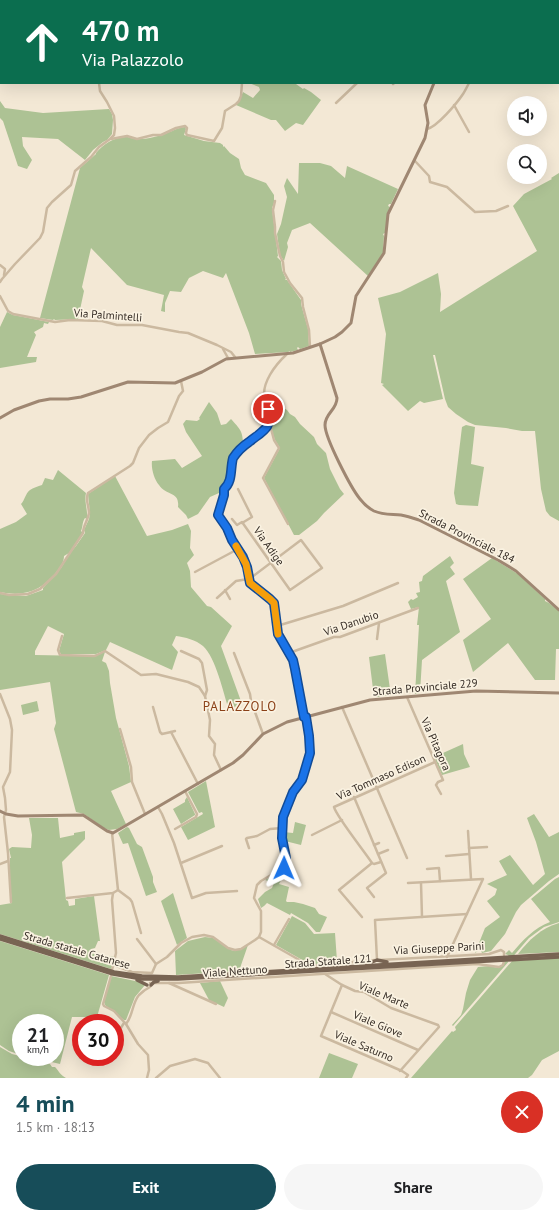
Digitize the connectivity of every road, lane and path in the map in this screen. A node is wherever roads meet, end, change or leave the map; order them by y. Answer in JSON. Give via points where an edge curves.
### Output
{"nodes":[{"id":1,"x":99,"y":84,"type":"edge"},
{"id":2,"x":242,"y":84,"type":"edge"},
{"id":3,"x":356,"y":84,"type":"edge"},
{"id":4,"x":434,"y":84,"type":"edge"},
{"id":5,"x":468,"y":84,"type":"edge"},
{"id":6,"x":336,"y":103,"type":"dead end"},
{"id":7,"x":454,"y":105,"type":"junction"},
{"id":8,"x":428,"y":129,"type":"junction"},
{"id":9,"x":469,"y":132,"type":"dead end"},
{"id":10,"x":110,"y":139,"type":"junction"},
{"id":11,"x":415,"y":161,"type":"junction"},
{"id":12,"x":275,"y":201,"type":"dead end"},
{"id":13,"x":508,"y":206,"type":"dead end"},
{"id":14,"x":0,"y":265,"type":"edge"},
{"id":15,"x":2,"y":279,"type":"junction"},
{"id":16,"x":0,"y":282,"type":"edge"},
{"id":17,"x":0,"y":296,"type":"edge"},
{"id":18,"x":320,"y":344,"type":"junction"},
{"id":19,"x":222,"y":347,"type":"junction"},
{"id":20,"x":310,"y":347,"type":"junction"},
{"id":21,"x":286,"y":354,"type":"junction"},
{"id":22,"x":235,"y":357,"type":"junction"},
{"id":23,"x":228,"y":358,"type":"junction"},
{"id":24,"x":181,"y":381,"type":"junction"},
{"id":25,"x":0,"y":418,"type":"edge"},
{"id":26,"x":268,"y":424,"type":"junction"},
{"id":27,"x":238,"y":489,"type":"dead end"},
{"id":28,"x":232,"y":519,"type":"dead end"},
{"id":29,"x":242,"y":523,"type":"junction"},
{"id":30,"x":288,"y":524,"type":"dead end"},
{"id":31,"x":238,"y":548,"type":"junction"},
{"id":32,"x":271,"y":563,"type":"junction"},
{"id":33,"x":195,"y":572,"type":"dead end"},
{"id":34,"x":248,"y":579,"type":"junction"},
{"id":35,"x":398,"y":583,"type":"dead end"},
{"id":36,"x":225,"y":590,"type":"junction"},
{"id":37,"x":0,"y":593,"type":"edge"},
{"id":38,"x":217,"y":598,"type":"dead end"},
{"id":39,"x":230,"y":600,"type":"dead end"},
{"id":40,"x":418,"y":608,"type":"dead end"},
{"id":41,"x":559,"y":610,"type":"edge"},
{"id":42,"x":379,"y":622,"type":"junction"},
{"id":43,"x":277,"y":626,"type":"junction"},
{"id":44,"x":62,"y":636,"type":"dead end"},
{"id":45,"x":377,"y":638,"type":"dead end"},
{"id":46,"x":181,"y":651,"type":"dead end"},
{"id":47,"x":234,"y":653,"type":"dead end"},
{"id":48,"x":289,"y":653,"type":"junction"},
{"id":49,"x":559,"y":693,"type":"edge"},
{"id":50,"x":0,"y":694,"type":"edge"},
{"id":51,"x":205,"y":696,"type":"junction"},
{"id":52,"x":406,"y":696,"type":"junction"},
{"id":53,"x":153,"y":706,"type":"dead end"},
{"id":54,"x":342,"y":707,"type":"junction"},
{"id":55,"x":305,"y":717,"type":"junction"},
{"id":56,"x":120,"y":729,"type":"dead end"},
{"id":57,"x":176,"y":731,"type":"dead end"},
{"id":58,"x":172,"y":732,"type":"junction"},
{"id":59,"x":263,"y":734,"type":"junction"},
{"id":60,"x":435,"y":762,"type":"junction"},
{"id":61,"x":221,"y":770,"type":"junction"},
{"id":62,"x":198,"y":784,"type":"junction"},
{"id":63,"x":377,"y":787,"type":"junction"},
{"id":64,"x":185,"y":792,"type":"junction"},
{"id":65,"x":441,"y":794,"type":"dead end"},
{"id":66,"x":354,"y":797,"type":"junction"},
{"id":67,"x":158,"y":807,"type":"junction"},
{"id":68,"x":0,"y":811,"type":"edge"},
{"id":69,"x":5,"y":813,"type":"junction"},
{"id":70,"x":145,"y":815,"type":"junction"},
{"id":71,"x":342,"y":820,"type":"junction"},
{"id":72,"x":282,"y":828,"type":"junction"},
{"id":73,"x":175,"y":829,"type":"dead end"},
{"id":74,"x":468,"y":831,"type":"dead end"},
{"id":75,"x":112,"y":833,"type":"junction"},
{"id":76,"x":312,"y":835,"type":"dead end"},
{"id":77,"x":379,"y":843,"type":"dead end"},
{"id":78,"x":222,"y":846,"type":"dead end"},
{"id":79,"x":374,"y":846,"type":"junction"},
{"id":80,"x":487,"y":847,"type":"dead end"},
{"id":81,"x":249,"y":848,"type":"dead end"},
{"id":82,"x":469,"y":848,"type":"junction"},
{"id":83,"x":388,"y":850,"type":"dead end"},
{"id":84,"x":378,"y":854,"type":"junction"},
{"id":85,"x":469,"y":854,"type":"junction"},
{"id":86,"x":446,"y":856,"type":"dead end"},
{"id":87,"x":407,"y":858,"type":"dead end"},
{"id":88,"x":8,"y":861,"type":"junction"},
{"id":89,"x":381,"y":862,"type":"junction"},
{"id":90,"x":181,"y":863,"type":"junction"},
{"id":91,"x":372,"y":863,"type":"junction"},
{"id":92,"x":0,"y":864,"type":"edge"},
{"id":93,"x":427,"y":869,"type":"dead end"},
{"id":94,"x":471,"y":879,"type":"junction"},
{"id":95,"x":440,"y":881,"type":"junction"},
{"id":96,"x":408,"y":883,"type":"dead end"},
{"id":97,"x":421,"y":883,"type":"junction"},
{"id":98,"x":118,"y":890,"type":"junction"},
{"id":99,"x":237,"y":891,"type":"dead end"},
{"id":100,"x":113,"y":893,"type":"junction"},
{"id":101,"x":374,"y":897,"type":"dead end"},
{"id":102,"x":67,"y":898,"type":"dead end"},
{"id":103,"x":11,"y":902,"type":"dead end"},
{"id":104,"x":467,"y":914,"type":"junction"},
{"id":105,"x":422,"y":916,"type":"junction"},
{"id":106,"x":362,"y":917,"type":"dead end"},
{"id":107,"x":289,"y":919,"type":"dead end"},
{"id":108,"x":141,"y":933,"type":"dead end"},
{"id":109,"x":259,"y":937,"type":"junction"},
{"id":110,"x":0,"y":938,"type":"edge"},
{"id":111,"x":137,"y":939,"type":"dead end"},
{"id":112,"x":274,"y":945,"type":"junction"},
{"id":113,"x":559,"y":954,"type":"edge"},
{"id":114,"x":447,"y":957,"type":"junction"},
{"id":115,"x":559,"y":957,"type":"edge"},
{"id":116,"x":506,"y":958,"type":"junction"},
{"id":117,"x":515,"y":958,"type":"junction"},
{"id":118,"x":377,"y":960,"type":"junction"},
{"id":119,"x":404,"y":963,"type":"junction"},
{"id":120,"x":156,"y":964,"type":"junction"},
{"id":121,"x":114,"y":965,"type":"junction"},
{"id":122,"x":338,"y":967,"type":"junction"},
{"id":123,"x":112,"y":970,"type":"dead end"},
{"id":124,"x":324,"y":973,"type":"junction"},
{"id":125,"x":111,"y":976,"type":"dead end"},
{"id":126,"x":150,"y":982,"type":"junction"},
{"id":127,"x":169,"y":983,"type":"junction"},
{"id":128,"x":342,"y":985,"type":"junction"},
{"id":129,"x":216,"y":1004,"type":"dead end"},
{"id":130,"x":331,"y":1012,"type":"junction"},
{"id":131,"x":125,"y":1023,"type":"junction"},
{"id":132,"x":418,"y":1050,"type":"junction"},
{"id":133,"x":400,"y":1071,"type":"junction"},
{"id":134,"x":147,"y":1078,"type":"edge"},
{"id":135,"x":156,"y":1078,"type":"edge"},
{"id":136,"x":220,"y":1078,"type":"edge"},
{"id":137,"x":406,"y":1078,"type":"edge"}],
"edges":[{"from":1,"to":10,"type":"street","via":[[100,91],[114,116],[115,132]]},
{"from":2,"to":10,"type":"street","via":[[240,98],[225,111],[222,128],[214,141],[187,136],[185,126],[161,135],[137,139],[127,136]]},
{"from":3,"to":6,"type":"street"},
{"from":4,"to":8,"type":"street","via":[[425,105]]},
{"from":5,"to":7,"type":"street"},
{"from":7,"to":8,"type":"street","via":[[436,125]]},
{"from":7,"to":9,"type":"street"},
{"from":8,"to":11,"type":"street"},
{"from":10,"to":15,"type":"street","via":[[75,171],[71,185],[47,208],[40,238]]},
{"from":11,"to":13,"type":"street","via":[[429,176],[430,182],[447,187],[475,212]]},
{"from":11,"to":18,"type":"street","via":[[389,211],[384,253],[356,296],[351,323],[335,337]]},
{"from":12,"to":20,"type":"street","via":[[273,210],[279,255],[284,272],[302,298]]},
{"from":14,"to":15,"type":"street","via":[[5,269]]},
{"from":15,"to":16,"type":"street"},
{"from":17,"to":19,"type":"street","name":"Via Palmintelli","via":[[8,311],[13,314],[55,322],[102,320],[121,325],[142,325],[188,334]]},
{"from":18,"to":20,"type":"street"},
{"from":18,"to":41,"type":"street","name":"Strada Provinciale 184","via":[[338,398],[335,407],[326,418],[326,431],[336,457],[363,502],[370,509],[381,513],[419,520],[498,560],[519,574]]},
{"from":19,"to":22,"type":"street","name":"Via Palmintelli"},
{"from":19,"to":23,"type":"street"},
{"from":20,"to":21,"type":"street"},
{"from":21,"to":22,"type":"street"},
{"from":21,"to":26,"type":"street","via":[[267,381],[264,397],[270,414]]},
{"from":22,"to":23,"type":"street"},
{"from":23,"to":24,"type":"street"},
{"from":24,"to":25,"type":"street","via":[[128,382],[81,397],[47,399],[14,410]]},
{"from":24,"to":37,"type":"street","via":[[183,391],[168,422],[149,435],[130,466],[87,494],[89,513],[83,533],[56,574],[40,589],[31,593]]},
{"from":26,"to":30,"type":"street","via":[[279,448],[263,478]]},
{"from":26,"to":31,"type":"street","via":[[260,435],[247,443],[233,458],[232,476],[224,491],[219,516]]},
{"from":27,"to":29,"type":"street","via":[[252,518]]},
{"from":28,"to":29,"type":"street","name":"Via Adige","via":[[237,525]]},
{"from":29,"to":32,"type":"street","name":"Via Adige"},
{"from":31,"to":33,"type":"street"},
{"from":31,"to":34,"type":"street","via":[[246,564]]},
{"from":32,"to":32,"type":"street","name":"Via Adige","via":[[290,590],[322,568],[301,540]]},
{"from":32,"to":34,"type":"street"},
{"from":34,"to":36,"type":"street","via":[[236,581]]},
{"from":34,"to":43,"type":"street","via":[[251,585],[274,603]]},
{"from":35,"to":43,"type":"street","via":[[343,606]]},
{"from":36,"to":38,"type":"street"},
{"from":36,"to":39,"type":"street"},
{"from":40,"to":42,"type":"street","name":"Via Danubio"},
{"from":42,"to":45,"type":"street"},
{"from":42,"to":48,"type":"street","name":"Via Danubio"},
{"from":43,"to":48,"type":"street","via":[[279,637]]},
{"from":44,"to":51,"type":"street","via":[[58,650],[60,655],[92,656],[105,651],[141,675],[156,674],[188,682],[199,687]]},
{"from":46,"to":51,"type":"street","via":[[201,661],[207,690]]},
{"from":47,"to":59,"type":"street"},
{"from":48,"to":55,"type":"street"},
{"from":49,"to":52,"type":"street","name":"Strada Provinciale 229","via":[[491,691]]},
{"from":50,"to":69,"type":"street","via":[[12,730],[10,774],[3,787]]},
{"from":51,"to":61,"type":"street","via":[[210,720],[209,736],[215,744],[214,755]]},
{"from":52,"to":54,"type":"street","name":"Strada Provinciale 229","via":[[370,700]]},
{"from":52,"to":60,"type":"street","name":"Via Pitagora"},
{"from":53,"to":58,"type":"street","via":[[161,733]]},
{"from":54,"to":55,"type":"street","name":"Strada Provinciale 229"},
{"from":54,"to":63,"type":"street"},
{"from":55,"to":59,"type":"street","name":"Strada Provinciale 229","via":[[287,722]]},
{"from":55,"to":72,"type":"street","via":[[310,753],[302,780],[293,792],[285,812]]},
{"from":56,"to":70,"type":"street","via":[[131,767],[132,782]]},
{"from":57,"to":58,"type":"street"},
{"from":58,"to":62,"type":"street"},
{"from":59,"to":61,"type":"street","name":"Strada Provinciale 229","via":[[238,759]]},
{"from":60,"to":63,"type":"street","name":"Via Tommaso Edison"},
{"from":60,"to":65,"type":"street","name":"Via Pitagora","via":[[443,780],[436,785]]},
{"from":61,"to":62,"type":"street","name":"Strada Provinciale 229"},
{"from":62,"to":64,"type":"street","name":"Strada Provinciale 229"},
{"from":63,"to":66,"type":"street","name":"Via Tommaso Edison"},
{"from":63,"to":87,"type":"street"},
{"from":64,"to":67,"type":"street","name":"Strada Provinciale 229"},
{"from":64,"to":73,"type":"street","via":[[197,814]]},
{"from":66,"to":71,"type":"street","name":"Via Tommaso Edison","via":[[334,807]]},
{"from":66,"to":79,"type":"street"},
{"from":67,"to":70,"type":"street","name":"Strada Provinciale 229"},
{"from":67,"to":90,"type":"street"},
{"from":68,"to":69,"type":"street"},
{"from":69,"to":75,"type":"street","via":[[31,816],[83,815],[103,830]]},
{"from":69,"to":88,"type":"street"},
{"from":70,"to":75,"type":"street","name":"Strada Provinciale 229"},
{"from":71,"to":76,"type":"street"},
{"from":71,"to":91,"type":"street"},
{"from":72,"to":81,"type":"street","via":[[270,829],[247,838]]},
{"from":72,"to":109,"type":"street","via":[[286,858],[284,868],[259,883],[254,895],[262,914]]},
{"from":74,"to":82,"type":"street"},
{"from":75,"to":98,"type":"street"},
{"from":77,"to":79,"type":"street"},
{"from":78,"to":90,"type":"street"},
{"from":79,"to":84,"type":"street"},
{"from":80,"to":82,"type":"street"},
{"from":82,"to":85,"type":"street"},
{"from":83,"to":84,"type":"street"},
{"from":84,"to":89,"type":"street"},
{"from":85,"to":86,"type":"street"},
{"from":85,"to":94,"type":"street"},
{"from":88,"to":92,"type":"street"},
{"from":88,"to":103,"type":"street"},
{"from":89,"to":91,"type":"street"},
{"from":89,"to":101,"type":"street","via":[[386,873],[367,888]]},
{"from":90,"to":99,"type":"street","via":[[192,898],[206,893]]},
{"from":91,"to":106,"type":"street","via":[[339,890]]},
{"from":93,"to":95,"type":"street","via":[[439,868]]},
{"from":94,"to":95,"type":"street"},
{"from":94,"to":104,"type":"street","via":[[483,879]]},
{"from":95,"to":97,"type":"street"},
{"from":96,"to":97,"type":"street"},
{"from":97,"to":105,"type":"street"},
{"from":98,"to":100,"type":"street"},
{"from":98,"to":108,"type":"street","via":[[132,902]]},
{"from":100,"to":102,"type":"street"},
{"from":100,"to":121,"type":"street","via":[[116,953]]},
{"from":104,"to":105,"type":"street"},
{"from":104,"to":114,"type":"street"},
{"from":105,"to":118,"type":"street","via":[[375,920]]},
{"from":107,"to":112,"type":"street"},
{"from":109,"to":112,"type":"street","name":"Via Giuseppe Parini"},
{"from":109,"to":120,"type":"street","via":[[235,950],[213,937],[192,937]]},
{"from":110,"to":126,"type":"main road","name":"Strada statale Catanese"},
{"from":110,"to":126,"type":"main road","name":"Strada statale Catanese","via":[[90,968]]},
{"from":111,"to":120,"type":"street"},
{"from":112,"to":118,"type":"street","name":"Via Giuseppe Parini","via":[[310,966]]},
{"from":113,"to":117,"type":"main road"},
{"from":114,"to":116,"type":"street","name":"Via Giuseppe Parini","via":[[489,954],[500,950]]},
{"from":114,"to":118,"type":"street","name":"Via Giuseppe Parini"},
{"from":115,"to":117,"type":"main road"},
{"from":116,"to":117,"type":"main road"},
{"from":116,"to":119,"type":"main road","name":"Strada Statale 121"},
{"from":116,"to":124,"type":"street","name":"Viale Nettuno","via":[[499,967],[477,964]]},
{"from":116,"to":126,"type":"main road","name":"Strada Statale 121"},
{"from":118,"to":119,"type":"main road"},
{"from":118,"to":122,"type":"main road"},
{"from":119,"to":122,"type":"main road","name":"Strada Statale 121"},
{"from":120,"to":126,"type":"street"},
{"from":121,"to":123,"type":"street"},
{"from":121,"to":126,"type":"street","name":"Viale Nettuno"},
{"from":122,"to":126,"type":"main road","name":"Strada Statale 121","via":[[178,976]]},
{"from":124,"to":127,"type":"street","name":"Viale Nettuno"},
{"from":124,"to":128,"type":"street","name":"Viale Marte"},
{"from":125,"to":131,"type":"street","via":[[103,1004]]},
{"from":126,"to":127,"type":"street","name":"Viale Nettuno"},
{"from":126,"to":131,"type":"street","via":[[136,999]]},
{"from":127,"to":129,"type":"street"},
{"from":128,"to":130,"type":"street"},
{"from":128,"to":132,"type":"street","name":"Viale Marte","via":[[364,992],[391,1008],[439,1027]]},
{"from":130,"to":132,"type":"street","name":"Viale Giove"},
{"from":130,"to":133,"type":"street","name":"Viale Saturno","via":[[321,1036]]},
{"from":131,"to":134,"type":"street","via":[[148,1055]]},
{"from":132,"to":133,"type":"street"},
{"from":133,"to":137,"type":"street","via":[[408,1075]]},
{"from":135,"to":136,"type":"street","via":[[170,1066],[195,1060],[208,1063]]}]}
